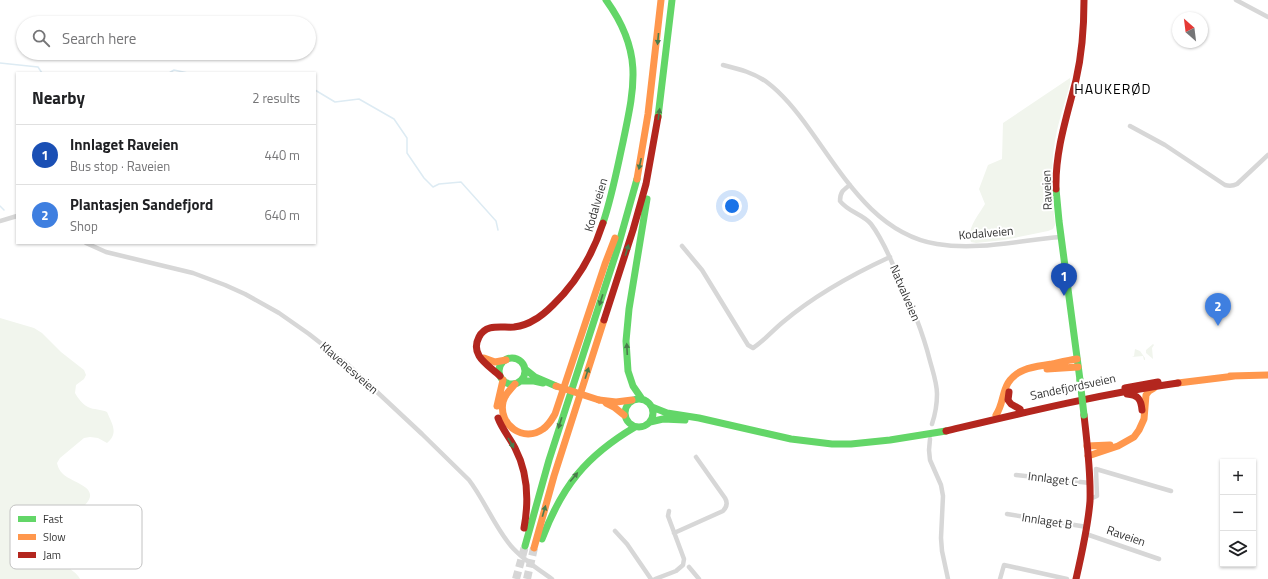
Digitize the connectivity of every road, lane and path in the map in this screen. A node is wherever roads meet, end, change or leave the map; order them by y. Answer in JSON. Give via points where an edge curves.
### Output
{"nodes":[{"id":1,"x":606,"y":0,"type":"edge"},
{"id":2,"x":661,"y":0,"type":"edge"},
{"id":3,"x":672,"y":0,"type":"edge"},
{"id":4,"x":1084,"y":0,"type":"edge"},
{"id":5,"x":1236,"y":0,"type":"edge"},
{"id":6,"x":1268,"y":17,"type":"edge"},
{"id":7,"x":723,"y":65,"type":"dead end"},
{"id":8,"x":1130,"y":126,"type":"dead end"},
{"id":9,"x":653,"y":152,"type":"junction"},
{"id":10,"x":1268,"y":155,"type":"edge"},
{"id":11,"x":636,"y":182,"type":"junction"},
{"id":12,"x":850,"y":185,"type":"junction"},
{"id":13,"x":16,"y":216,"type":"edge"},
{"id":14,"x":0,"y":221,"type":"edge"},
{"id":15,"x":1061,"y":237,"type":"junction"},
{"id":16,"x":88,"y":244,"type":"edge"},
{"id":17,"x":682,"y":246,"type":"dead end"},
{"id":18,"x":890,"y":257,"type":"junction"},
{"id":19,"x":480,"y":356,"type":"junction"},
{"id":20,"x":1077,"y":359,"type":"junction"},
{"id":21,"x":506,"y":360,"type":"junction"},
{"id":22,"x":1078,"y":367,"type":"junction"},
{"id":23,"x":525,"y":369,"type":"junction"},
{"id":24,"x":1268,"y":375,"type":"edge"},
{"id":25,"x":1235,"y":376,"type":"junction"},
{"id":26,"x":501,"y":378,"type":"junction"},
{"id":27,"x":518,"y":383,"type":"junction"},
{"id":28,"x":556,"y":386,"type":"junction"},
{"id":29,"x":1158,"y":386,"type":"junction"},
{"id":30,"x":1121,"y":393,"type":"junction"},
{"id":31,"x":642,"y":399,"type":"junction"},
{"id":32,"x":599,"y":400,"type":"junction"},
{"id":33,"x":632,"y":400,"type":"junction"},
{"id":34,"x":652,"y":407,"type":"junction"},
{"id":35,"x":1020,"y":409,"type":"junction"},
{"id":36,"x":624,"y":415,"type":"junction"},
{"id":37,"x":996,"y":415,"type":"junction"},
{"id":38,"x":650,"y":422,"type":"junction"},
{"id":39,"x":932,"y":424,"type":"dead end"},
{"id":40,"x":732,"y":426,"type":"junction"},
{"id":41,"x":635,"y":427,"type":"junction"},
{"id":42,"x":918,"y":435,"type":"junction"},
{"id":43,"x":930,"y":439,"type":"dead end"},
{"id":44,"x":1087,"y":446,"type":"junction"},
{"id":45,"x":1088,"y":456,"type":"junction"},
{"id":46,"x":696,"y":457,"type":"dead end"},
{"id":47,"x":1016,"y":475,"type":"dead end"},
{"id":48,"x":1090,"y":483,"type":"junction"},
{"id":49,"x":1171,"y":491,"type":"dead end"},
{"id":50,"x":1090,"y":499,"type":"junction"},
{"id":51,"x":669,"y":511,"type":"dead end"},
{"id":52,"x":1007,"y":514,"type":"dead end"},
{"id":53,"x":615,"y":530,"type":"dead end"},
{"id":54,"x":1086,"y":531,"type":"junction"},
{"id":55,"x":674,"y":533,"type":"junction"},
{"id":56,"x":1159,"y":559,"type":"dead end"},
{"id":57,"x":689,"y":567,"type":"dead end"},
{"id":58,"x":552,"y":579,"type":"edge"},
{"id":59,"x":651,"y":579,"type":"edge"},
{"id":60,"x":655,"y":579,"type":"edge"},
{"id":61,"x":699,"y":579,"type":"edge"},
{"id":62,"x":948,"y":579,"type":"edge"},
{"id":63,"x":1000,"y":579,"type":"edge"},
{"id":64,"x":1067,"y":579,"type":"edge"},
{"id":65,"x":1076,"y":579,"type":"edge"}],
"edges":[{"from":1,"to":19,"type":"main road","name":"Kodalveien","via":[[627,39],[633,64],[633,82],[618,166],[602,228],[582,270],[557,302],[540,317],[528,323],[515,327],[492,327],[484,331],[477,342]]},
{"from":2,"to":11,"type":"main road","one_way":true,"via":[[652,92]]},
{"from":9,"to":3,"type":"main road","one_way":true},
{"from":4,"to":15,"type":"main road","name":"Raveien","via":[[1078,66],[1056,169]]},
{"from":5,"to":6,"type":"street"},
{"from":7,"to":12,"type":"street","name":"Kodalveien","via":[[758,77],[777,90],[798,114]]},
{"from":8,"to":10,"type":"street","via":[[1229,186],[1237,184]]},
{"from":31,"to":9,"type":"main road","one_way":true,"via":[[634,390],[630,379],[626,332],[655,161]]},
{"from":9,"to":41,"type":"main road","via":[[633,230],[559,462],[536,549],[570,480],[592,457]]},
{"from":11,"to":26,"type":"main road","via":[[523,545],[528,502],[526,483],[522,465],[498,417]]},
{"from":11,"to":27,"type":"main road","via":[[630,188],[557,410],[542,430],[531,434],[519,433],[504,419],[503,402],[508,392]]},
{"from":12,"to":15,"type":"street","name":"Kodalveien","via":[[868,206],[893,227],[936,244],[970,247]]},
{"from":12,"to":18,"type":"street","name":"Natvalveien","via":[[842,190],[840,201],[871,224]]},
{"from":13,"to":14,"type":"street"},
{"from":15,"to":20,"type":"main road","name":"Raveien"},
{"from":16,"to":58,"type":"street","name":"Klavenesveien","via":[[106,252],[187,272],[225,285],[270,308],[309,334],[358,374],[469,480],[511,546]]},
{"from":17,"to":18,"type":"street","via":[[702,270],[748,345],[753,348],[816,297],[859,271]]},
{"from":18,"to":39,"type":"street","name":"Natvalveien","via":[[918,323],[935,380],[936,410]]},
{"from":19,"to":21,"type":"main road","via":[[491,362],[499,363]]},
{"from":19,"to":26,"type":"main road"},
{"from":20,"to":22,"type":"main road","name":"Raveien"},
{"from":20,"to":37,"type":"main road","via":[[1020,371],[1009,382]]},
{"from":21,"to":23,"type":"main road","via":[[519,360]]},
{"from":21,"to":26,"type":"main road","via":[[500,368]]},
{"from":22,"to":35,"type":"main road","via":[[1044,369],[1020,375],[1011,385],[1008,400]]},
{"from":22,"to":44,"type":"main road","name":"Raveien","bridge":true},
{"from":23,"to":27,"type":"main road","via":[[525,376]]},
{"from":23,"to":28,"type":"main road","via":[[535,377]]},
{"from":24,"to":25,"type":"main road","name":"Sandefjordsveien"},
{"from":25,"to":29,"type":"main road","name":"Sandefjordsveien"},
{"from":25,"to":35,"type":"main road","name":"Sandefjordsveien","via":[[1201,376],[1145,384]]},
{"from":26,"to":27,"type":"main road","via":[[508,384]]},
{"from":27,"to":28,"type":"main road","via":[[534,381]]},
{"from":28,"to":32,"type":"main road","bridge":true},
{"from":29,"to":30,"type":"main road","name":"Sandefjordsveien"},
{"from":29,"to":45,"type":"main road","via":[[1146,394],[1145,416],[1135,436],[1121,446]]},
{"from":30,"to":42,"type":"main road","name":"Sandefjordsveien"},
{"from":30,"to":44,"type":"main road","via":[[1134,395],[1141,401],[1139,425],[1130,437],[1116,444]]},
{"from":31,"to":33,"type":"main road"},
{"from":31,"to":34,"type":"main road"},
{"from":32,"to":33,"type":"main road","via":[[615,403]]},
{"from":32,"to":36,"type":"main road"},
{"from":33,"to":36,"type":"main road","via":[[627,405]]},
{"from":34,"to":38,"type":"main road","via":[[653,415]]},
{"from":34,"to":40,"type":"main road","name":"Sandefjordsveien","via":[[667,413]]},
{"from":35,"to":37,"type":"main road","name":"Sandefjordsveien"},
{"from":36,"to":41,"type":"main road","via":[[629,424]]},
{"from":37,"to":42,"type":"main road","name":"Sandefjordsveien"},
{"from":38,"to":40,"type":"main road","name":"Sandefjordsveien","via":[[667,418]]},
{"from":38,"to":41,"type":"main road","via":[[643,427]]},
{"from":40,"to":42,"type":"main road","name":"Sandefjordsveien","via":[[791,439],[832,444],[872,442]]},
{"from":43,"to":62,"type":"street","via":[[930,460],[942,485],[941,538]]},
{"from":44,"to":45,"type":"main road"},
{"from":45,"to":48,"type":"main road"},
{"from":46,"to":55,"type":"street","via":[[727,501],[727,505],[724,511]]},
{"from":47,"to":48,"type":"street","name":"Innlaget C"},
{"from":48,"to":50,"type":"main road"},
{"from":49,"to":50,"type":"street","via":[[1096,469],[1097,496]]},
{"from":50,"to":54,"type":"main road"},
{"from":51,"to":55,"type":"street","via":[[668,516]]},
{"from":52,"to":54,"type":"street","name":"Innlaget B"},
{"from":53,"to":59,"type":"street"},
{"from":54,"to":56,"type":"street","name":"Raveien"},
{"from":54,"to":65,"type":"main road"},
{"from":55,"to":60,"type":"street","via":[[684,559],[683,565],[676,571]]},
{"from":57,"to":61,"type":"street"},
{"from":63,"to":64,"type":"street","via":[[1004,566]]}]}
